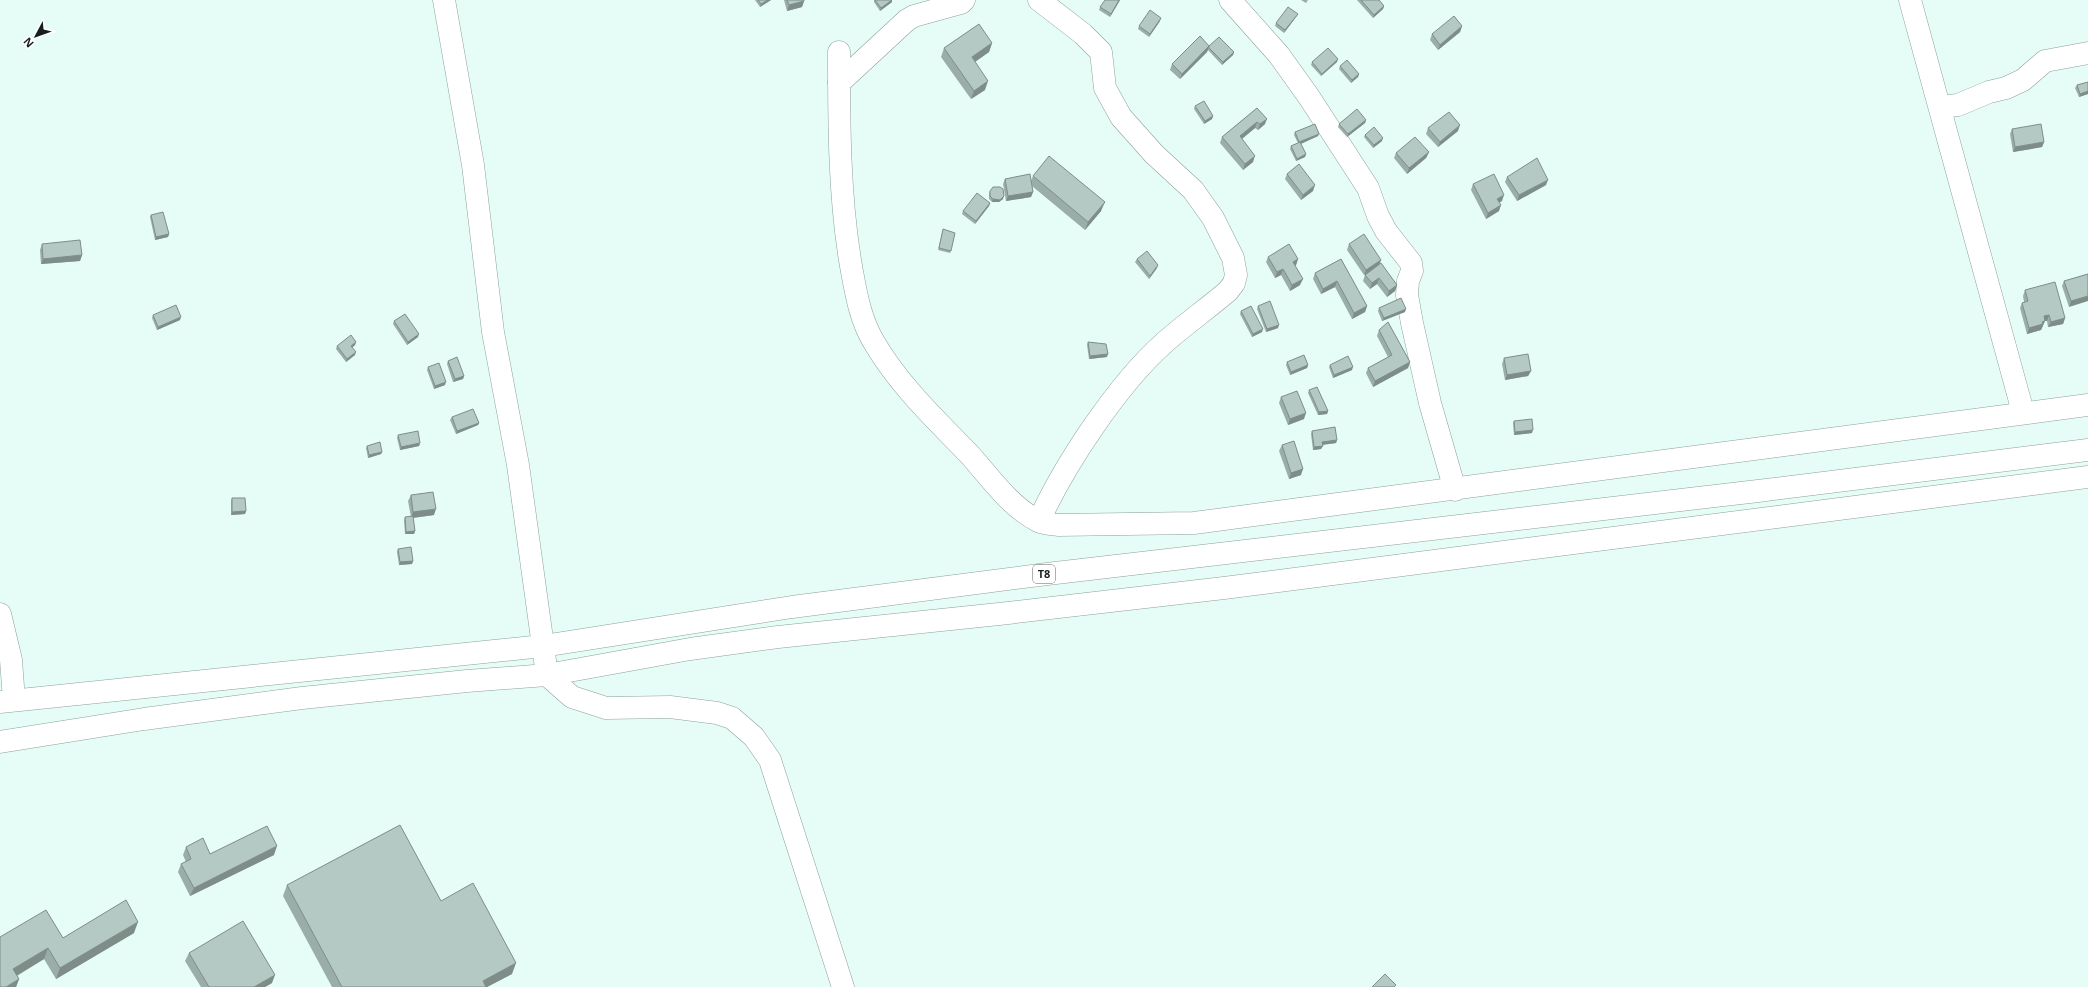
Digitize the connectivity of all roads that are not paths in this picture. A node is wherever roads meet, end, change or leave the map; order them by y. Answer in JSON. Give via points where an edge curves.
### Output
{"nodes":[{"id":1,"x":444,"y":0,"type":"edge"},
{"id":2,"x":964,"y":0,"type":"edge"},
{"id":3,"x":1038,"y":0,"type":"edge"},
{"id":4,"x":1230,"y":0,"type":"edge"},
{"id":5,"x":1910,"y":0,"type":"edge"},
{"id":6,"x":839,"y":52,"type":"dead end"},
{"id":7,"x":2088,"y":53,"type":"edge"},
{"id":8,"x":839,"y":83,"type":"junction"},
{"id":9,"x":1940,"y":107,"type":"junction"},
{"id":10,"x":2088,"y":405,"type":"edge"},
{"id":11,"x":2023,"y":412,"type":"junction"},
{"id":12,"x":2088,"y":450,"type":"edge"},
{"id":13,"x":2088,"y":477,"type":"edge"},
{"id":14,"x":1455,"y":490,"type":"junction"},
{"id":15,"x":1039,"y":521,"type":"junction"},
{"id":16,"x":0,"y":614,"type":"edge"},
{"id":17,"x":543,"y":646,"type":"junction"},
{"id":18,"x":547,"y":675,"type":"junction"},
{"id":19,"x":7,"y":701,"type":"edge"},
{"id":20,"x":0,"y":742,"type":"edge"},
{"id":21,"x":842,"y":987,"type":"edge"}],
"edges":[{"from":1,"to":17,"type":"main road","via":[[473,165],[493,332],[518,465]]},
{"from":2,"to":8,"type":"main road","via":[[907,20]]},
{"from":3,"to":15,"type":"main road","via":[[1083,34],[1101,52],[1105,88],[1121,117],[1154,154],[1193,190],[1213,218],[1232,258],[1236,275],[1234,284],[1228,291],[1163,343],[1132,377],[1071,462]]},
{"from":4,"to":14,"type":"main road","via":[[1279,55],[1309,97],[1368,188],[1386,231],[1411,263],[1412,272],[1407,294],[1412,323],[1430,403]]},
{"from":5,"to":9,"type":"main road"},
{"from":6,"to":8,"type":"main road"},
{"from":7,"to":9,"type":"main road","via":[[2044,61],[2023,80],[2006,88],[1958,105]]},
{"from":8,"to":15,"type":"main road","via":[[845,231],[863,320],[874,343],[910,392],[1021,511]]},
{"from":9,"to":11,"type":"main road"},
{"from":10,"to":11,"type":"main road"},
{"from":11,"to":14,"type":"main road"},
{"from":12,"to":17,"type":"main road","number":"T8","via":[[1009,579],[792,607]]},
{"from":13,"to":18,"type":"main road","via":[[1232,587],[778,637],[690,649]]},
{"from":14,"to":15,"type":"main road","via":[[1194,523],[1058,525]]},
{"from":16,"to":19,"type":"main road","via":[[11,660]]},
{"from":17,"to":18,"type":"main road"},
{"from":17,"to":19,"type":"main road","number":"T8"},
{"from":18,"to":20,"type":"main road","via":[[302,698]]},
{"from":18,"to":21,"type":"main road","via":[[572,696],[606,708],[670,707],[717,713],[732,718],[754,737],[770,760]]}]}
